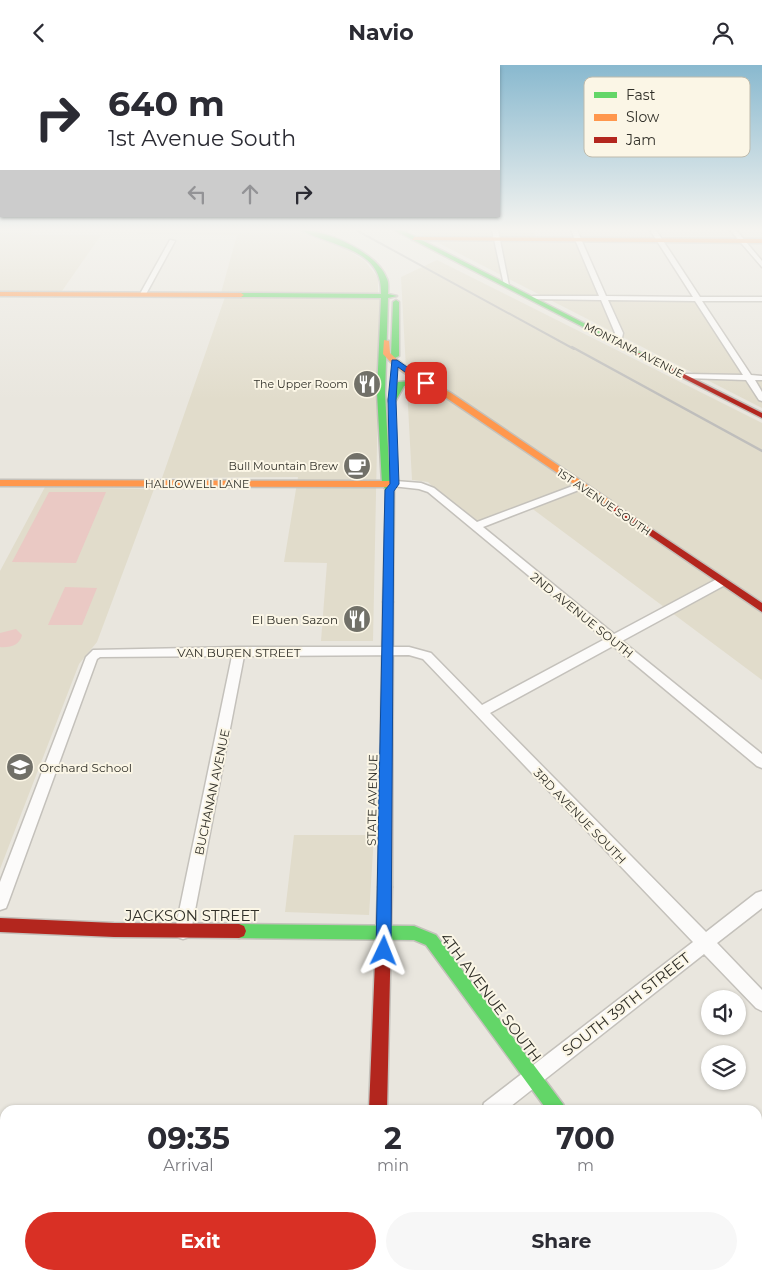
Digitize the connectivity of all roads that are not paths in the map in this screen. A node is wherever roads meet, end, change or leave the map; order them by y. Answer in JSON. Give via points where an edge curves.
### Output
{"nodes":[{"id":1,"x":147,"y":287,"type":"edge"},
{"id":2,"x":387,"y":287,"type":"edge"},
{"id":3,"x":392,"y":287,"type":"edge"},
{"id":4,"x":510,"y":287,"type":"edge"},
{"id":5,"x":599,"y":287,"type":"edge"},
{"id":6,"x":690,"y":287,"type":"edge"},
{"id":7,"x":0,"y":294,"type":"edge"},
{"id":8,"x":143,"y":295,"type":"junction"},
{"id":9,"x":390,"y":296,"type":"junction"},
{"id":10,"x":533,"y":298,"type":"junction"},
{"id":11,"x":604,"y":299,"type":"junction"},
{"id":12,"x":698,"y":299,"type":"junction"},
{"id":13,"x":762,"y":299,"type":"edge"},
{"id":14,"x":384,"y":321,"type":"junction"},
{"id":15,"x":612,"y":339,"type":"junction"},
{"id":16,"x":395,"y":356,"type":"junction"},
{"id":17,"x":686,"y":376,"type":"junction"},
{"id":18,"x":749,"y":378,"type":"junction"},
{"id":19,"x":762,"y":378,"type":"edge"},
{"id":20,"x":448,"y":395,"type":"junction"},
{"id":21,"x":762,"y":398,"type":"edge"},
{"id":22,"x":392,"y":400,"type":"junction"},
{"id":23,"x":762,"y":416,"type":"edge"},
{"id":24,"x":0,"y":483,"type":"edge"},
{"id":25,"x":390,"y":486,"type":"junction"},
{"id":26,"x":581,"y":486,"type":"junction"},
{"id":27,"x":474,"y":527,"type":"junction"},
{"id":28,"x":721,"y":582,"type":"junction"},
{"id":29,"x":762,"y":608,"type":"edge"},
{"id":30,"x":612,"y":640,"type":"junction"},
{"id":31,"x":239,"y":651,"type":"junction"},
{"id":32,"x":388,"y":651,"type":"junction"},
{"id":33,"x":480,"y":713,"type":"junction"},
{"id":34,"x":762,"y":762,"type":"edge"},
{"id":35,"x":762,"y":899,"type":"edge"},
{"id":36,"x":0,"y":903,"type":"edge"},
{"id":37,"x":0,"y":925,"type":"edge"},
{"id":38,"x":183,"y":931,"type":"junction"},
{"id":39,"x":384,"y":932,"type":"junction"},
{"id":40,"x":704,"y":943,"type":"junction"},
{"id":41,"x":762,"y":1002,"type":"edge"},
{"id":42,"x":533,"y":1077,"type":"junction"},
{"id":43,"x":378,"y":1105,"type":"edge"},
{"id":44,"x":497,"y":1105,"type":"edge"},
{"id":45,"x":553,"y":1105,"type":"edge"}],
"edges":[{"from":1,"to":8,"type":"street"},
{"from":2,"to":9,"type":"main road","name":"STATE AVENUE"},
{"from":3,"to":9,"type":"main road","name":"STATE AVENUE"},
{"from":4,"to":10,"type":"main road","name":"MONTANA AVENUE"},
{"from":5,"to":11,"type":"street"},
{"from":6,"to":12,"type":"street"},
{"from":7,"to":8,"type":"main road"},
{"from":8,"to":9,"type":"main road"},
{"from":9,"to":14,"type":"main road","name":"STATE AVENUE"},
{"from":9,"to":16,"type":"main road","name":"STATE AVENUE"},
{"from":10,"to":11,"type":"street"},
{"from":10,"to":15,"type":"main road","name":"MONTANA AVENUE"},
{"from":11,"to":12,"type":"street"},
{"from":11,"to":15,"type":"street","via":[[619,333]]},
{"from":12,"to":13,"type":"street"},
{"from":12,"to":18,"type":"street"},
{"from":14,"to":16,"type":"main road","via":[[387,354]]},
{"from":14,"to":25,"type":"main road","name":"STATE AVENUE","via":[[381,394]]},
{"from":15,"to":17,"type":"main road","name":"MONTANA AVENUE"},
{"from":16,"to":20,"type":"main road","name":"1ST AVENUE SOUTH"},
{"from":16,"to":22,"type":"main road","name":"STATE AVENUE"},
{"from":17,"to":18,"type":"street"},
{"from":17,"to":23,"type":"main road","name":"MONTANA AVENUE"},
{"from":18,"to":19,"type":"street"},
{"from":18,"to":21,"type":"street"},
{"from":20,"to":22,"type":"main road","via":[[404,383]]},
{"from":20,"to":26,"type":"main road","name":"1ST AVENUE SOUTH"},
{"from":22,"to":25,"type":"main road","name":"STATE AVENUE"},
{"from":24,"to":25,"type":"main road","name":"HALLOWELL LANE"},
{"from":25,"to":27,"type":"street","name":"2ND AVENUE SOUTH","via":[[421,486]]},
{"from":25,"to":32,"type":"main road","name":"STATE AVENUE"},
{"from":26,"to":27,"type":"street"},
{"from":26,"to":28,"type":"main road","name":"1ST AVENUE SOUTH"},
{"from":27,"to":30,"type":"street","name":"2ND AVENUE SOUTH"},
{"from":28,"to":29,"type":"main road","name":"1ST AVENUE SOUTH"},
{"from":28,"to":30,"type":"street"},
{"from":30,"to":33,"type":"street"},
{"from":30,"to":34,"type":"street","name":"2ND AVENUE SOUTH"},
{"from":31,"to":32,"type":"street","name":"VAN BUREN STREET"},
{"from":31,"to":36,"type":"street","name":"VAN BUREN STREET","via":[[103,652],[92,657]]},
{"from":31,"to":38,"type":"street","name":"BUCHANAN AVENUE"},
{"from":32,"to":33,"type":"street","name":"3RD AVENUE SOUTH","via":[[409,651],[427,657]]},
{"from":32,"to":39,"type":"main road","name":"STATE AVENUE"},
{"from":33,"to":40,"type":"street","name":"3RD AVENUE SOUTH"},
{"from":35,"to":40,"type":"street","name":"SOUTH 39TH STREET"},
{"from":37,"to":38,"type":"main road","name":"JACKSON STREET"},
{"from":38,"to":39,"type":"main road","name":"JACKSON STREET"},
{"from":39,"to":42,"type":"main road","name":"4TH AVENUE SOUTH","via":[[414,933],[431,940]]},
{"from":39,"to":43,"type":"main road","name":"STATE AVENUE"},
{"from":40,"to":41,"type":"street","name":"3RD AVENUE SOUTH"},
{"from":40,"to":42,"type":"street","name":"SOUTH 39TH STREET"},
{"from":42,"to":44,"type":"street","name":"SOUTH 39TH STREET"},
{"from":42,"to":45,"type":"main road","name":"4TH AVENUE SOUTH"}]}
